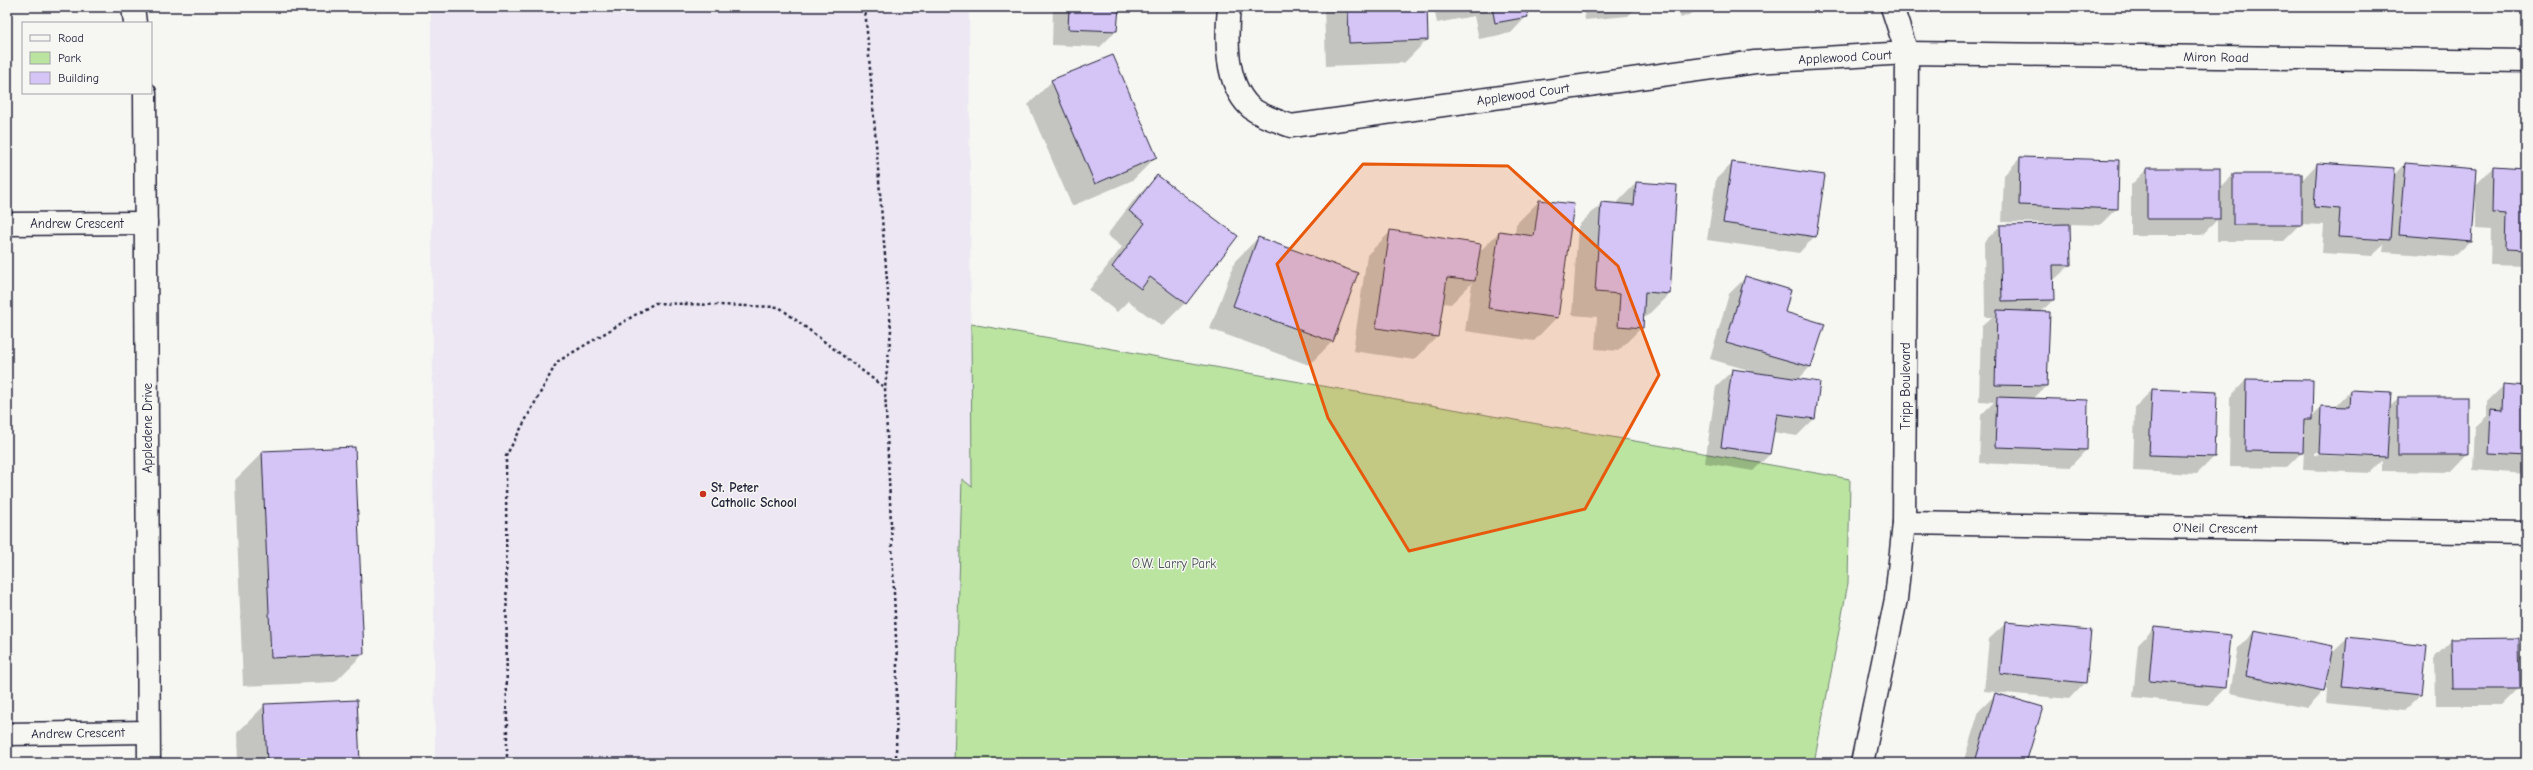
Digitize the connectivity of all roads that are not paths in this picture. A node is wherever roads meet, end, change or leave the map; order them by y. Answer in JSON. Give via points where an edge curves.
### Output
{"nodes":[{"id":1,"x":133,"y":7,"type":"edge"},
{"id":2,"x":1228,"y":7,"type":"edge"},
{"id":3,"x":1892,"y":7,"type":"edge"},
{"id":4,"x":135,"y":22,"type":"edge"},
{"id":5,"x":1907,"y":53,"type":"junction"},
{"id":6,"x":2526,"y":61,"type":"edge"},
{"id":7,"x":145,"y":94,"type":"edge"},
{"id":8,"x":146,"y":223,"type":"junction"},
{"id":9,"x":7,"y":224,"type":"edge"},
{"id":10,"x":1904,"y":523,"type":"junction"},
{"id":11,"x":2526,"y":533,"type":"edge"},
{"id":12,"x":148,"y":732,"type":"junction"},
{"id":13,"x":7,"y":734,"type":"edge"},
{"id":14,"x":149,"y":763,"type":"edge"},
{"id":15,"x":1862,"y":763,"type":"edge"}],
"edges":[{"from":1,"to":4,"type":"street"},
{"from":2,"to":5,"type":"street","name":"Applewood Court","via":[[1226,31],[1233,85],[1250,107],[1291,126],[1755,62]]},
{"from":3,"to":5,"type":"street","name":"Tripp Boulevard"},
{"from":5,"to":6,"type":"street","name":"Miron Road"},
{"from":5,"to":10,"type":"street","name":"Tripp Boulevard"},
{"from":7,"to":8,"type":"street","name":"Appledene Drive"},
{"from":8,"to":9,"type":"street","name":"Andrew Crescent"},
{"from":8,"to":12,"type":"street","name":"Appledene Drive"},
{"from":10,"to":11,"type":"street","name":"O'Neil Crescent"},
{"from":10,"to":15,"type":"street","name":"Tripp Boulevard","via":[[1896,599]]},
{"from":12,"to":13,"type":"street","name":"Andrew Crescent"},
{"from":12,"to":14,"type":"street","name":"Appledene Drive"}]}
